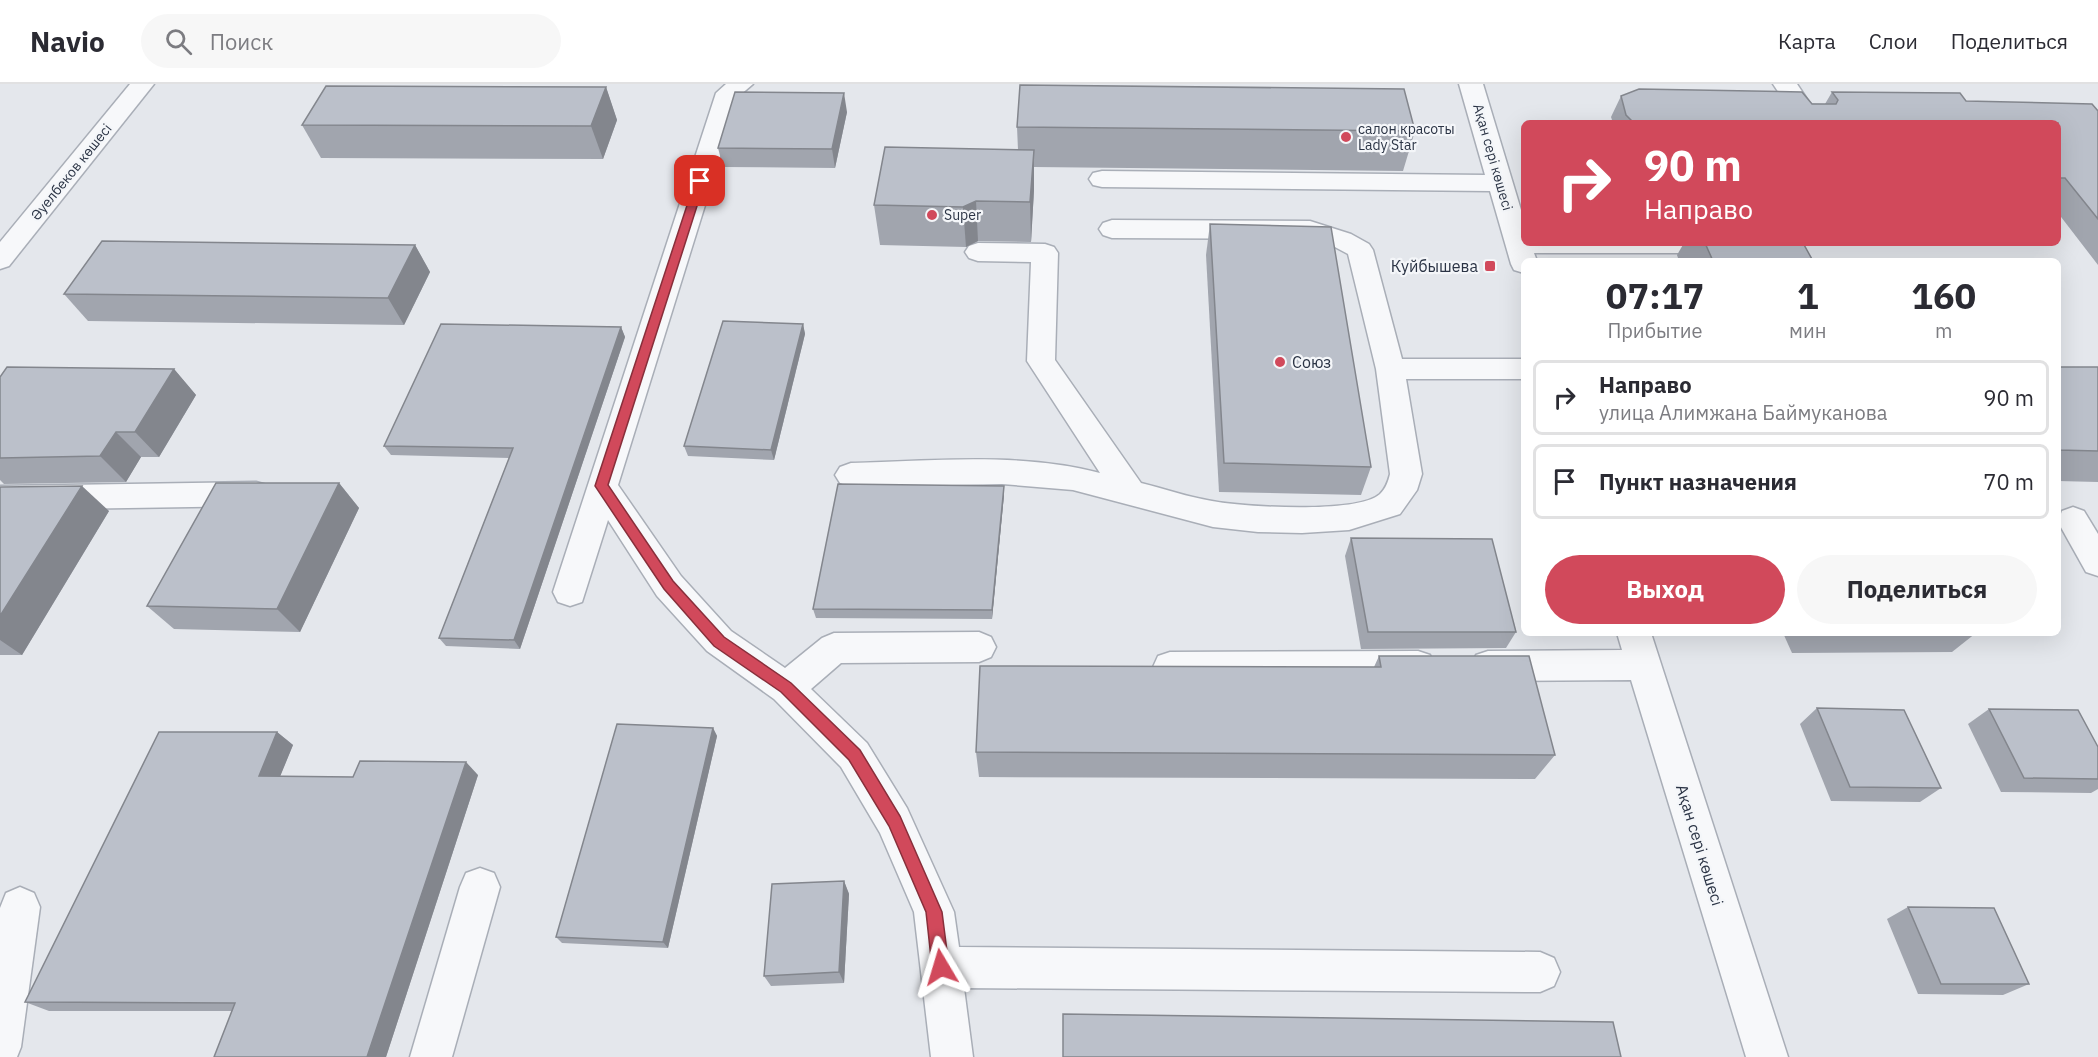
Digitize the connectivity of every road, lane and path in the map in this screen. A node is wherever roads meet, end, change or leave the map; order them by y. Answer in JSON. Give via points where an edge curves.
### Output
{"nodes":[{"id":1,"x":142,"y":84,"type":"edge"},
{"id":2,"x":741,"y":84,"type":"edge"},
{"id":3,"x":1471,"y":84,"type":"edge"},
{"id":4,"x":1785,"y":84,"type":"edge"},
{"id":5,"x":1809,"y":120,"type":"edge"},
{"id":6,"x":1102,"y":179,"type":"dead end"},
{"id":7,"x":1501,"y":183,"type":"junction"},
{"id":8,"x":1112,"y":229,"type":"dead end"},
{"id":9,"x":1706,"y":246,"type":"edge"},
{"id":10,"x":978,"y":252,"type":"dead end"},
{"id":11,"x":1521,"y":254,"type":"edge"},
{"id":12,"x":0,"y":261,"type":"edge"},
{"id":13,"x":1390,"y":369,"type":"junction"},
{"id":14,"x":1521,"y":369,"type":"edge"},
{"id":15,"x":851,"y":475,"type":"dead end"},
{"id":16,"x":602,"y":486,"type":"junction"},
{"id":17,"x":1130,"y":492,"type":"junction"},
{"id":18,"x":279,"y":494,"type":"edge"},
{"id":19,"x":0,"y":498,"type":"edge"},
{"id":20,"x":2076,"y":520,"type":"edge"},
{"id":21,"x":2098,"y":563,"type":"edge"},
{"id":22,"x":570,"y":592,"type":"dead end"},
{"id":23,"x":979,"y":647,"type":"dead end"},
{"id":24,"x":1639,"y":649,"type":"edge"},
{"id":25,"x":1141,"y":667,"type":"edge"},
{"id":26,"x":786,"y":688,"type":"junction"},
{"id":27,"x":480,"y":887,"type":"dead end"},
{"id":28,"x":20,"y":907,"type":"dead end"},
{"id":29,"x":941,"y":967,"type":"junction"},
{"id":30,"x":1540,"y":972,"type":"dead end"},
{"id":31,"x":0,"y":1047,"type":"edge"},
{"id":32,"x":431,"y":1057,"type":"edge"},
{"id":33,"x":952,"y":1057,"type":"edge"},
{"id":34,"x":1767,"y":1057,"type":"edge"}],
"edges":[{"from":1,"to":12,"type":"street","name":"Әуелбеков көшесі"},
{"from":2,"to":16,"type":"street","via":[[728,93]]},
{"from":3,"to":7,"type":"street","name":"Ақан сері көшесі"},
{"from":4,"to":5,"type":"street"},
{"from":6,"to":7,"type":"street"},
{"from":7,"to":11,"type":"street","name":"Ақан сері көшесі"},
{"from":8,"to":13,"type":"street","via":[[1310,230],[1348,241],[1360,250]]},
{"from":9,"to":11,"type":"street"},
{"from":10,"to":17,"type":"street","via":[[1045,253],[1041,361]]},
{"from":13,"to":14,"type":"street"},
{"from":13,"to":17,"type":"street","via":[[1406,474],[1401,490],[1389,505],[1349,518],[1258,519],[1182,507]]},
{"from":15,"to":17,"type":"street","via":[[1002,472],[1073,478]]},
{"from":16,"to":22,"type":"street"},
{"from":16,"to":26,"type":"street","via":[[669,585],[719,641]]},
{"from":18,"to":19,"type":"street"},
{"from":20,"to":21,"type":"street"},
{"from":23,"to":26,"type":"street","via":[[834,648]]},
{"from":24,"to":25,"type":"street"},
{"from":24,"to":34,"type":"street","name":"Ақан сері көшесі"},
{"from":26,"to":29,"type":"street","via":[[855,755],[894,821],[934,912]]},
{"from":27,"to":32,"type":"street"},
{"from":28,"to":31,"type":"street"},
{"from":29,"to":30,"type":"street"},
{"from":29,"to":33,"type":"street"}]}
